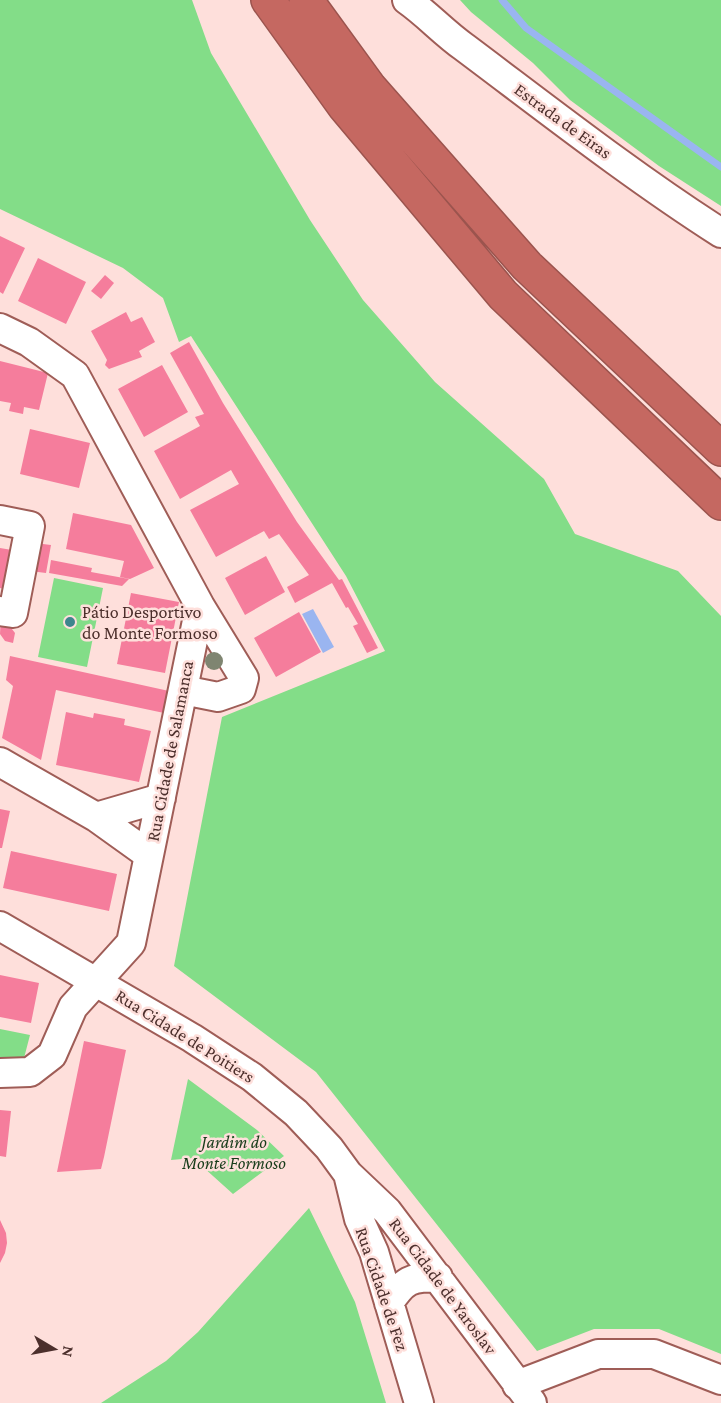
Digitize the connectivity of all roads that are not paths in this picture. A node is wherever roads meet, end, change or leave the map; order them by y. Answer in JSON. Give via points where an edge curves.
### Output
{"nodes":[{"id":1,"x":268,"y":0,"type":"edge"},
{"id":2,"x":306,"y":0,"type":"edge"},
{"id":3,"x":409,"y":1,"type":"edge"},
{"id":4,"x":358,"y":98,"type":"junction"},
{"id":5,"x":721,"y":233,"type":"edge"},
{"id":6,"x":0,"y":328,"type":"edge"},
{"id":7,"x":721,"y":449,"type":"edge"},
{"id":8,"x":721,"y":503,"type":"edge"},
{"id":9,"x":0,"y":520,"type":"edge"},
{"id":10,"x":200,"y":606,"type":"junction"},
{"id":11,"x":0,"y":611,"type":"edge"},
{"id":12,"x":183,"y":690,"type":"junction"},
{"id":13,"x":0,"y":762,"type":"edge"},
{"id":14,"x":161,"y":798,"type":"junction"},
{"id":15,"x":96,"y":817,"type":"junction"},
{"id":16,"x":149,"y":855,"type":"junction"},
{"id":17,"x":0,"y":926,"type":"edge"},
{"id":18,"x":96,"y":981,"type":"junction"},
{"id":19,"x":0,"y":1073,"type":"edge"},
{"id":20,"x":348,"y":1174,"type":"junction"},
{"id":21,"x":438,"y":1277,"type":"junction"},
{"id":22,"x":389,"y":1303,"type":"junction"},
{"id":23,"x":721,"y":1380,"type":"edge"},
{"id":24,"x":525,"y":1394,"type":"edge"},
{"id":25,"x":419,"y":1403,"type":"edge"}],
"edges":[{"from":1,"to":4,"type":"highway"},
{"from":2,"to":4,"type":"highway"},
{"from":3,"to":5,"type":"street","name":"Estrada de Eiras","via":[[452,39],[678,206]]},
{"from":4,"to":7,"type":"highway","via":[[527,266]]},
{"from":4,"to":8,"type":"highway","via":[[503,295]]},
{"from":6,"to":10,"type":"street","via":[[29,342],[75,375]]},
{"from":9,"to":11,"type":"street","via":[[30,526],[13,613]]},
{"from":10,"to":12,"type":"street","name":"Rua Cidade de Salamanca"},
{"from":10,"to":12,"type":"street","via":[[244,678],[241,688],[218,697]]},
{"from":12,"to":14,"type":"street","name":"Rua Cidade de Salamanca"},
{"from":13,"to":15,"type":"street"},
{"from":14,"to":15,"type":"street"},
{"from":14,"to":16,"type":"street","name":"Rua Cidade de Salamanca"},
{"from":15,"to":16,"type":"street"},
{"from":16,"to":18,"type":"street","name":"Rua Cidade de Salamanca","via":[[131,943]]},
{"from":17,"to":18,"type":"street","name":"Rua Cidade de Poitiers"},
{"from":18,"to":19,"type":"street","name":"Rua Cidade de Salamanca","via":[[73,1007],[52,1055],[30,1072]]},
{"from":18,"to":20,"type":"street","name":"Rua Cidade de Poitiers","via":[[252,1077],[296,1113]]},
{"from":20,"to":21,"type":"street","name":"Rua Cidade de Yaroslav","via":[[387,1211]]},
{"from":20,"to":22,"type":"street","name":"Rua Cidade de Fez","via":[[359,1219],[374,1252]]},
{"from":21,"to":22,"type":"street","via":[[418,1277],[400,1286]]},
{"from":21,"to":24,"type":"street","name":"Rua Cidade de Yaroslav"},
{"from":22,"to":25,"type":"street","name":"Rua Cidade de Fez"},
{"from":23,"to":24,"type":"street","via":[[654,1354],[598,1354]]}]}
